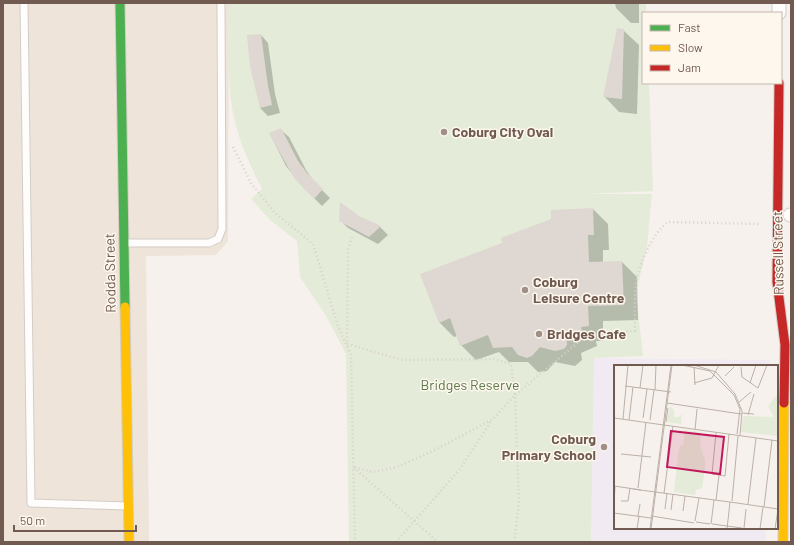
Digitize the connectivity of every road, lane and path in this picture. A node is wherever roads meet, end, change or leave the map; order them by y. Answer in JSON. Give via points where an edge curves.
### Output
{"nodes":[{"id":1,"x":24,"y":3,"type":"edge"},
{"id":2,"x":120,"y":3,"type":"edge"},
{"id":3,"x":221,"y":3,"type":"edge"},
{"id":4,"x":779,"y":84,"type":"edge"},
{"id":5,"x":233,"y":146,"type":"dead end"},
{"id":6,"x":761,"y":224,"type":"dead end"},
{"id":7,"x":352,"y":237,"type":"dead end"},
{"id":8,"x":124,"y":243,"type":"junction"},
{"id":9,"x":348,"y":344,"type":"junction"},
{"id":10,"x":515,"y":395,"type":"junction"},
{"id":11,"x":493,"y":418,"type":"junction"},
{"id":12,"x":353,"y":467,"type":"junction"},
{"id":13,"x":129,"y":506,"type":"junction"},
{"id":14,"x":413,"y":522,"type":"junction"},
{"id":15,"x":129,"y":542,"type":"edge"},
{"id":16,"x":355,"y":542,"type":"edge"},
{"id":17,"x":396,"y":542,"type":"edge"},
{"id":18,"x":438,"y":542,"type":"edge"},
{"id":19,"x":514,"y":542,"type":"edge"},
{"id":20,"x":784,"y":542,"type":"edge"}],
"edges":[{"from":1,"to":13,"type":"lane","via":[[31,503]]},
{"from":2,"to":8,"type":"street","name":"Rodda Street"},
{"from":3,"to":8,"type":"lane","via":[[222,229],[218,239],[209,243]]},
{"from":4,"to":20,"type":"street","name":"Russell Street","via":[[777,282],[785,345]]},
{"from":5,"to":9,"type":"path","via":[[251,183],[275,213],[313,244],[338,326]]},
{"from":6,"to":10,"type":"path","via":[[668,222],[661,227],[646,252],[636,282],[635,331],[596,334],[581,340]]},
{"from":7,"to":9,"type":"path","via":[[348,251]]},
{"from":8,"to":13,"type":"street","name":"Rodda Street"},
{"from":9,"to":10,"type":"path","via":[[403,360],[494,359],[512,364]]},
{"from":9,"to":12,"type":"path","via":[[351,355]]},
{"from":10,"to":11,"type":"path"},
{"from":10,"to":19,"type":"path","via":[[519,503]]},
{"from":11,"to":12,"type":"path","via":[[435,450],[397,467],[373,472]]},
{"from":11,"to":14,"type":"path","via":[[460,469]]},
{"from":12,"to":14,"type":"path"},
{"from":12,"to":16,"type":"path"},
{"from":13,"to":15,"type":"street","name":"Rodda Street"},
{"from":14,"to":17,"type":"path"},
{"from":14,"to":18,"type":"path"}]}
